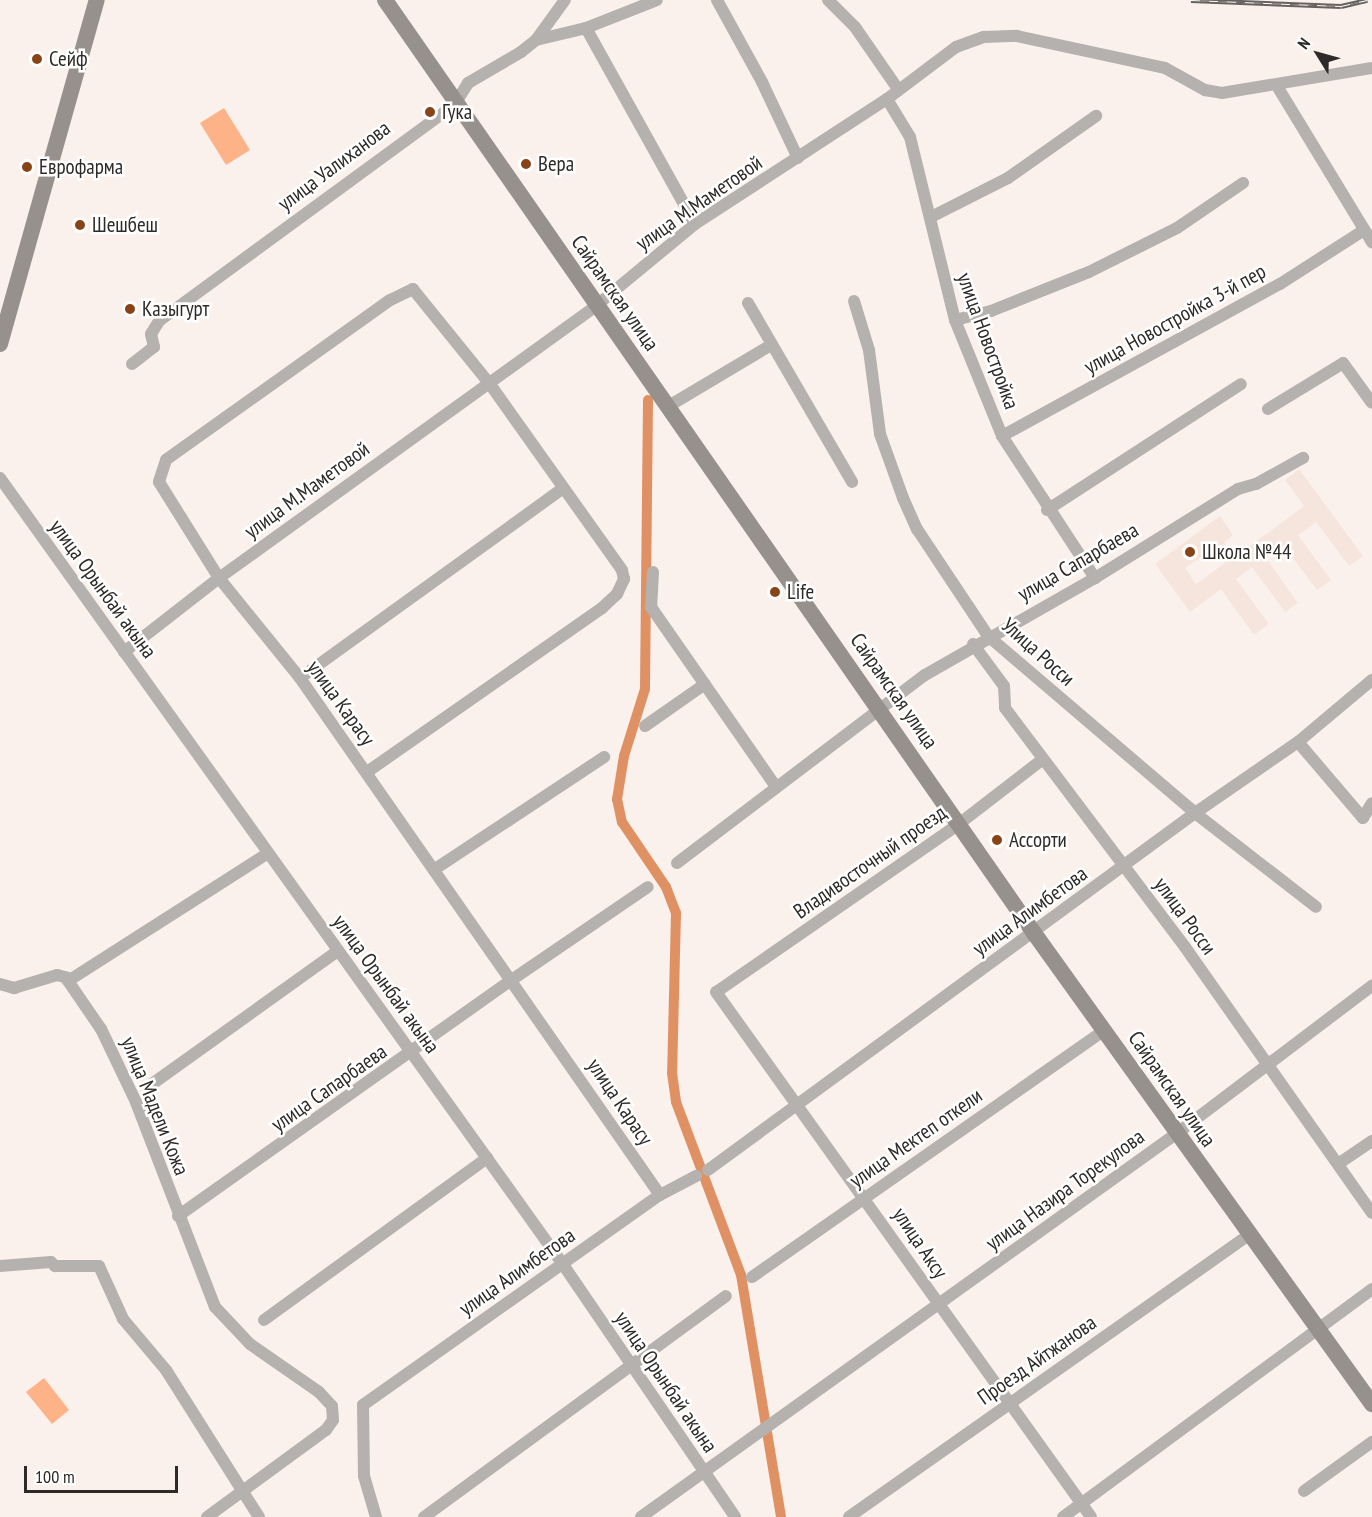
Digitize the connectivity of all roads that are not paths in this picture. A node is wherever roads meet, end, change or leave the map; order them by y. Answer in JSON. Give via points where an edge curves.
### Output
{"nodes":[{"id":1,"x":97,"y":0,"type":"edge"},
{"id":2,"x":385,"y":0,"type":"edge"},
{"id":3,"x":565,"y":0,"type":"edge"},
{"id":4,"x":657,"y":0,"type":"edge"},
{"id":5,"x":717,"y":0,"type":"edge"},
{"id":6,"x":828,"y":0,"type":"edge"},
{"id":7,"x":586,"y":28,"type":"junction"},
{"id":8,"x":536,"y":40,"type":"junction"},
{"id":9,"x":1372,"y":68,"type":"edge"},
{"id":10,"x":1277,"y":86,"type":"junction"},
{"id":11,"x":898,"y":89,"type":"junction"},
{"id":12,"x":887,"y":99,"type":"junction"},
{"id":13,"x":455,"y":104,"type":"junction"},
{"id":14,"x":1096,"y":116,"type":"dead end"},
{"id":15,"x":798,"y":158,"type":"junction"},
{"id":16,"x":1243,"y":183,"type":"dead end"},
{"id":17,"x":931,"y":217,"type":"junction"},
{"id":18,"x":695,"y":224,"type":"junction"},
{"id":19,"x":1364,"y":230,"type":"junction"},
{"id":20,"x":1372,"y":242,"type":"edge"},
{"id":21,"x":854,"y":301,"type":"dead end"},
{"id":22,"x":748,"y":303,"type":"dead end"},
{"id":23,"x":597,"y":305,"type":"junction"},
{"id":24,"x":955,"y":320,"type":"junction"},
{"id":25,"x":0,"y":344,"type":"edge"},
{"id":26,"x":771,"y":345,"type":"junction"},
{"id":27,"x":132,"y":364,"type":"dead end"},
{"id":28,"x":489,"y":383,"type":"junction"},
{"id":29,"x":1241,"y":384,"type":"dead end"},
{"id":30,"x":1372,"y":403,"type":"edge"},
{"id":31,"x":667,"y":407,"type":"junction"},
{"id":32,"x":1268,"y":409,"type":"dead end"},
{"id":33,"x":1002,"y":436,"type":"junction"},
{"id":34,"x":1303,"y":458,"type":"dead end"},
{"id":35,"x":0,"y":478,"type":"edge"},
{"id":36,"x":852,"y":482,"type":"dead end"},
{"id":37,"x":564,"y":488,"type":"junction"},
{"id":38,"x":1047,"y":510,"type":"junction"},
{"id":39,"x":653,"y":572,"type":"dead end"},
{"id":40,"x":1095,"y":578,"type":"junction"},
{"id":41,"x":219,"y":579,"type":"junction"},
{"id":42,"x":988,"y":636,"type":"junction"},
{"id":43,"x":973,"y":644,"type":"junction"},
{"id":44,"x":124,"y":652,"type":"junction"},
{"id":45,"x":300,"y":678,"type":"junction"},
{"id":46,"x":1372,"y":680,"type":"edge"},
{"id":47,"x":705,"y":684,"type":"junction"},
{"id":48,"x":878,"y":707,"type":"junction"},
{"id":49,"x":645,"y":726,"type":"dead end"},
{"id":50,"x":1298,"y":742,"type":"junction"},
{"id":51,"x":604,"y":758,"type":"dead end"},
{"id":52,"x":1043,"y":759,"type":"junction"},
{"id":53,"x":367,"y":772,"type":"junction"},
{"id":54,"x":776,"y":787,"type":"junction"},
{"id":55,"x":1372,"y":802,"type":"edge"},
{"id":56,"x":1195,"y":813,"type":"junction"},
{"id":57,"x":959,"y":824,"type":"junction"},
{"id":58,"x":268,"y":853,"type":"junction"},
{"id":59,"x":677,"y":863,"type":"dead end"},
{"id":60,"x":1124,"y":866,"type":"junction"},
{"id":61,"x":435,"y":869,"type":"junction"},
{"id":62,"x":648,"y":887,"type":"dead end"},
{"id":63,"x":1316,"y":907,"type":"dead end"},
{"id":64,"x":1034,"y":933,"type":"junction"},
{"id":65,"x":339,"y":951,"type":"junction"},
{"id":66,"x":68,"y":978,"type":"junction"},
{"id":67,"x":513,"y":979,"type":"junction"},
{"id":68,"x":0,"y":984,"type":"edge"},
{"id":69,"x":1372,"y":986,"type":"edge"},
{"id":70,"x":716,"y":992,"type":"joint"},
{"id":71,"x":1103,"y":1031,"type":"junction"},
{"id":72,"x":412,"y":1053,"type":"junction"},
{"id":73,"x":1267,"y":1067,"type":"junction"},
{"id":74,"x":152,"y":1083,"type":"dead end"},
{"id":75,"x":798,"y":1105,"type":"junction"},
{"id":76,"x":1176,"y":1134,"type":"junction"},
{"id":77,"x":1372,"y":1141,"type":"edge"},
{"id":78,"x":487,"y":1158,"type":"junction"},
{"id":79,"x":1338,"y":1164,"type":"junction"},
{"id":80,"x":708,"y":1170,"type":"dead end"},
{"id":81,"x":696,"y":1176,"type":"dead end"},
{"id":82,"x":660,"y":1195,"type":"junction"},
{"id":83,"x":866,"y":1197,"type":"junction"},
{"id":84,"x":1372,"y":1213,"type":"edge"},
{"id":85,"x":178,"y":1216,"type":"junction"},
{"id":86,"x":1249,"y":1235,"type":"junction"},
{"id":87,"x":562,"y":1263,"type":"junction"},
{"id":88,"x":0,"y":1266,"type":"edge"},
{"id":89,"x":752,"y":1277,"type":"dead end"},
{"id":90,"x":1372,"y":1289,"type":"edge"},
{"id":91,"x":726,"y":1296,"type":"dead end"},
{"id":92,"x":938,"y":1305,"type":"junction"},
{"id":93,"x":264,"y":1320,"type":"dead end"},
{"id":94,"x":1321,"y":1331,"type":"junction"},
{"id":95,"x":631,"y":1365,"type":"junction"},
{"id":96,"x":1011,"y":1402,"type":"junction"},
{"id":97,"x":1372,"y":1404,"type":"edge"},
{"id":98,"x":1372,"y":1442,"type":"edge"},
{"id":99,"x":703,"y":1472,"type":"junction"},
{"id":100,"x":1304,"y":1491,"type":"dead end"},
{"id":101,"x":242,"y":1493,"type":"junction"},
{"id":102,"x":1082,"y":1505,"type":"junction"},
{"id":103,"x":207,"y":1517,"type":"edge"},
{"id":104,"x":259,"y":1517,"type":"edge"},
{"id":105,"x":376,"y":1517,"type":"edge"},
{"id":106,"x":424,"y":1517,"type":"edge"},
{"id":107,"x":641,"y":1517,"type":"edge"},
{"id":108,"x":735,"y":1517,"type":"edge"},
{"id":109,"x":849,"y":1517,"type":"edge"},
{"id":110,"x":1063,"y":1517,"type":"edge"},
{"id":111,"x":1091,"y":1517,"type":"edge"}],
"edges":[{"from":1,"to":25,"type":"main road"},
{"from":2,"to":13,"type":"main road","name":"Сайрамская улица"},
{"from":3,"to":8,"type":"street","name":"улица Уалиханова"},
{"from":4,"to":7,"type":"street"},
{"from":5,"to":15,"type":"street"},
{"from":6,"to":11,"type":"street","via":[[855,27]]},
{"from":7,"to":8,"type":"street"},
{"from":7,"to":18,"type":"street"},
{"from":8,"to":13,"type":"street","name":"улица Уалиханова","via":[[468,84]]},
{"from":9,"to":10,"type":"street","name":"улица М.Маметовой"},
{"from":10,"to":11,"type":"street","name":"улица М.Маметовой","via":[[1222,93],[1205,90],[1165,68],[1017,36],[984,37],[956,47]]},
{"from":10,"to":19,"type":"street"},
{"from":11,"to":12,"type":"street","name":"улица М.Маметовой"},
{"from":12,"to":15,"type":"street","name":"улица М.Маметовой"},
{"from":12,"to":17,"type":"street","name":"улица Новостройка","via":[[910,136]]},
{"from":13,"to":23,"type":"main road","name":"Сайрамская улица"},
{"from":13,"to":27,"type":"street","name":"улица Уалиханова","via":[[159,321],[151,334],[154,347]]},
{"from":14,"to":17,"type":"street","via":[[1008,178]]},
{"from":15,"to":18,"type":"street","name":"улица М.Маметовой"},
{"from":16,"to":24,"type":"street","via":[[1177,228],[1089,272],[992,311]]},
{"from":17,"to":24,"type":"street","name":"улица Новостройка"},
{"from":18,"to":23,"type":"street","name":"улица М.Маметовой"},
{"from":19,"to":20,"type":"street"},
{"from":19,"to":33,"type":"street","name":"улица Новостройка 3-й пер","via":[[1280,284]]},
{"from":21,"to":42,"type":"street","name":"Улица Росси","via":[[869,350],[880,434],[903,498],[917,528]]},
{"from":22,"to":26,"type":"street"},
{"from":23,"to":28,"type":"street","name":"улица М.Маметовой"},
{"from":23,"to":31,"type":"main road","name":"Сайрамская улица"},
{"from":24,"to":33,"type":"street","name":"улица Новостройка"},
{"from":26,"to":31,"type":"street"},
{"from":26,"to":36,"type":"street"},
{"from":28,"to":37,"type":"street"},
{"from":28,"to":41,"type":"street","name":"улица М.Маметовой"},
{"from":28,"to":41,"type":"street","name":"улица Карасу","via":[[418,291],[405,291],[166,460],[159,482]]},
{"from":29,"to":38,"type":"street"},
{"from":30,"to":32,"type":"street","via":[[1343,363]]},
{"from":31,"to":48,"type":"main road","name":"Сайрамская улица"},
{"from":33,"to":38,"type":"street","name":"улица Новостройка"},
{"from":34,"to":40,"type":"street","name":"улица Сапарбаева","via":[[1256,484],[1238,489]]},
{"from":35,"to":44,"type":"street","name":"улица Орынбай акына"},
{"from":37,"to":45,"type":"street"},
{"from":37,"to":53,"type":"street","via":[[622,570],[624,579],[617,594]]},
{"from":38,"to":40,"type":"street","name":"улица Новостройка"},
{"from":39,"to":47,"type":"street","via":[[651,607]]},
{"from":40,"to":42,"type":"street","name":"улица Сапарбаева"},
{"from":41,"to":44,"type":"street","name":"улица М.Маметовой"},
{"from":41,"to":45,"type":"street","name":"улица Карасу"},
{"from":42,"to":43,"type":"street","name":"улица Сапарбаева"},
{"from":42,"to":56,"type":"street","name":"Улица Росси"},
{"from":43,"to":48,"type":"street","name":"улица Сапарбаева"},
{"from":43,"to":52,"type":"street","name":"улица Росси","via":[[1004,686],[1005,708]]},
{"from":44,"to":58,"type":"street","name":"улица Орынбай акына"},
{"from":45,"to":53,"type":"street","name":"улица Карасу"},
{"from":46,"to":50,"type":"street","name":"улица Алимбетова"},
{"from":47,"to":49,"type":"street"},
{"from":47,"to":54,"type":"street"},
{"from":48,"to":54,"type":"street","name":"улица Сапарбаева"},
{"from":48,"to":57,"type":"main road","name":"Сайрамская улица"},
{"from":50,"to":55,"type":"street","via":[[1363,818]]},
{"from":50,"to":56,"type":"street","name":"улица Алимбетова"},
{"from":51,"to":61,"type":"street"},
{"from":52,"to":57,"type":"street","name":"Владивосточный проезд"},
{"from":52,"to":60,"type":"street","name":"улица Росси"},
{"from":53,"to":61,"type":"street","name":"улица Карасу"},
{"from":54,"to":59,"type":"street","name":"улица Сапарбаева"},
{"from":56,"to":60,"type":"street","name":"улица Алимбетова"},
{"from":56,"to":63,"type":"street","name":"Улица Росси"},
{"from":57,"to":64,"type":"main road","name":"Сайрамская улица"},
{"from":57,"to":70,"type":"street","name":"Владивосточный проезд"},
{"from":58,"to":65,"type":"street","name":"улица Орынбай акына"},
{"from":58,"to":66,"type":"street","via":[[95,967]]},
{"from":60,"to":64,"type":"street","name":"улица Алимбетова"},
{"from":60,"to":73,"type":"street","name":"улица Росси"},
{"from":61,"to":67,"type":"street","name":"улица Карасу"},
{"from":62,"to":67,"type":"street","name":"улица Сапарбаева"},
{"from":64,"to":71,"type":"main road","name":"Сайрамская улица"},
{"from":64,"to":75,"type":"street","name":"улица Алимбетова"},
{"from":65,"to":72,"type":"street","name":"улица Орынбай акына"},
{"from":65,"to":74,"type":"street"},
{"from":66,"to":68,"type":"street","via":[[57,975],[14,988]]},
{"from":66,"to":85,"type":"street","name":"улица Мадели Кожа","via":[[101,1029],[136,1102]]},
{"from":67,"to":72,"type":"street","name":"улица Сапарбаева"},
{"from":67,"to":82,"type":"street","name":"улица Карасу"},
{"from":69,"to":73,"type":"street","name":"улица Назира Торекулова"},
{"from":70,"to":75,"type":"street","name":"улица Аксу"},
{"from":71,"to":76,"type":"main road","name":"Сайрамская улица"},
{"from":71,"to":83,"type":"street","name":"улица Мектеп откели"},
{"from":72,"to":78,"type":"street","name":"улица Орынбай акына"},
{"from":72,"to":85,"type":"street","name":"улица Сапарбаева"},
{"from":73,"to":76,"type":"street","name":"улица Назира Торекулова"},
{"from":73,"to":79,"type":"street","name":"улица Росси"},
{"from":75,"to":80,"type":"street","name":"улица Алимбетова"},
{"from":75,"to":83,"type":"street","name":"улица Аксу"},
{"from":76,"to":86,"type":"main road","name":"Сайрамская улица"},
{"from":76,"to":92,"type":"street","name":"улица Назира Торекулова"},
{"from":77,"to":79,"type":"street"},
{"from":78,"to":87,"type":"street","name":"улица Орынбай акына"},
{"from":78,"to":93,"type":"street"},
{"from":79,"to":84,"type":"street","name":"улица Росси"},
{"from":81,"to":82,"type":"street","name":"улица Алимбетова"},
{"from":82,"to":87,"type":"street","name":"улица Алимбетова"},
{"from":83,"to":89,"type":"street","name":"улица Мектеп откели"},
{"from":83,"to":92,"type":"street","name":"улица Аксу"},
{"from":85,"to":101,"type":"street","name":"улица Мадели Кожа","via":[[215,1306],[250,1344],[320,1392],[332,1406],[333,1420],[327,1430]]},
{"from":86,"to":94,"type":"main road","name":"Сайрамская улица"},
{"from":86,"to":96,"type":"street","name":"Проезд Айтжанова"},
{"from":87,"to":95,"type":"street","name":"улица Орынбай акына"},
{"from":87,"to":105,"type":"street","name":"улица Алимбетова","via":[[363,1405],[364,1476]]},
{"from":88,"to":101,"type":"street","via":[[51,1262],[55,1266],[99,1266],[123,1319],[166,1370]]},
{"from":90,"to":94,"type":"street"},
{"from":91,"to":95,"type":"street"},
{"from":92,"to":96,"type":"street","name":"улица Аксу"},
{"from":92,"to":99,"type":"street","name":"улица Назира Торекулова"},
{"from":94,"to":97,"type":"main road","name":"Сайрамская улица"},
{"from":94,"to":102,"type":"street"},
{"from":95,"to":99,"type":"street","name":"улица Орынбай акына"},
{"from":95,"to":106,"type":"street"},
{"from":96,"to":102,"type":"street","name":"улица Аксу"},
{"from":96,"to":109,"type":"street","name":"Проезд Айтжанова"},
{"from":98,"to":100,"type":"street"},
{"from":99,"to":107,"type":"street","name":"улица Назира Торекулова"},
{"from":99,"to":108,"type":"street","name":"улица Орынбай акына"},
{"from":101,"to":103,"type":"street"},
{"from":101,"to":104,"type":"street"},
{"from":102,"to":110,"type":"street"},
{"from":102,"to":111,"type":"street","name":"улица Аксу"}]}
